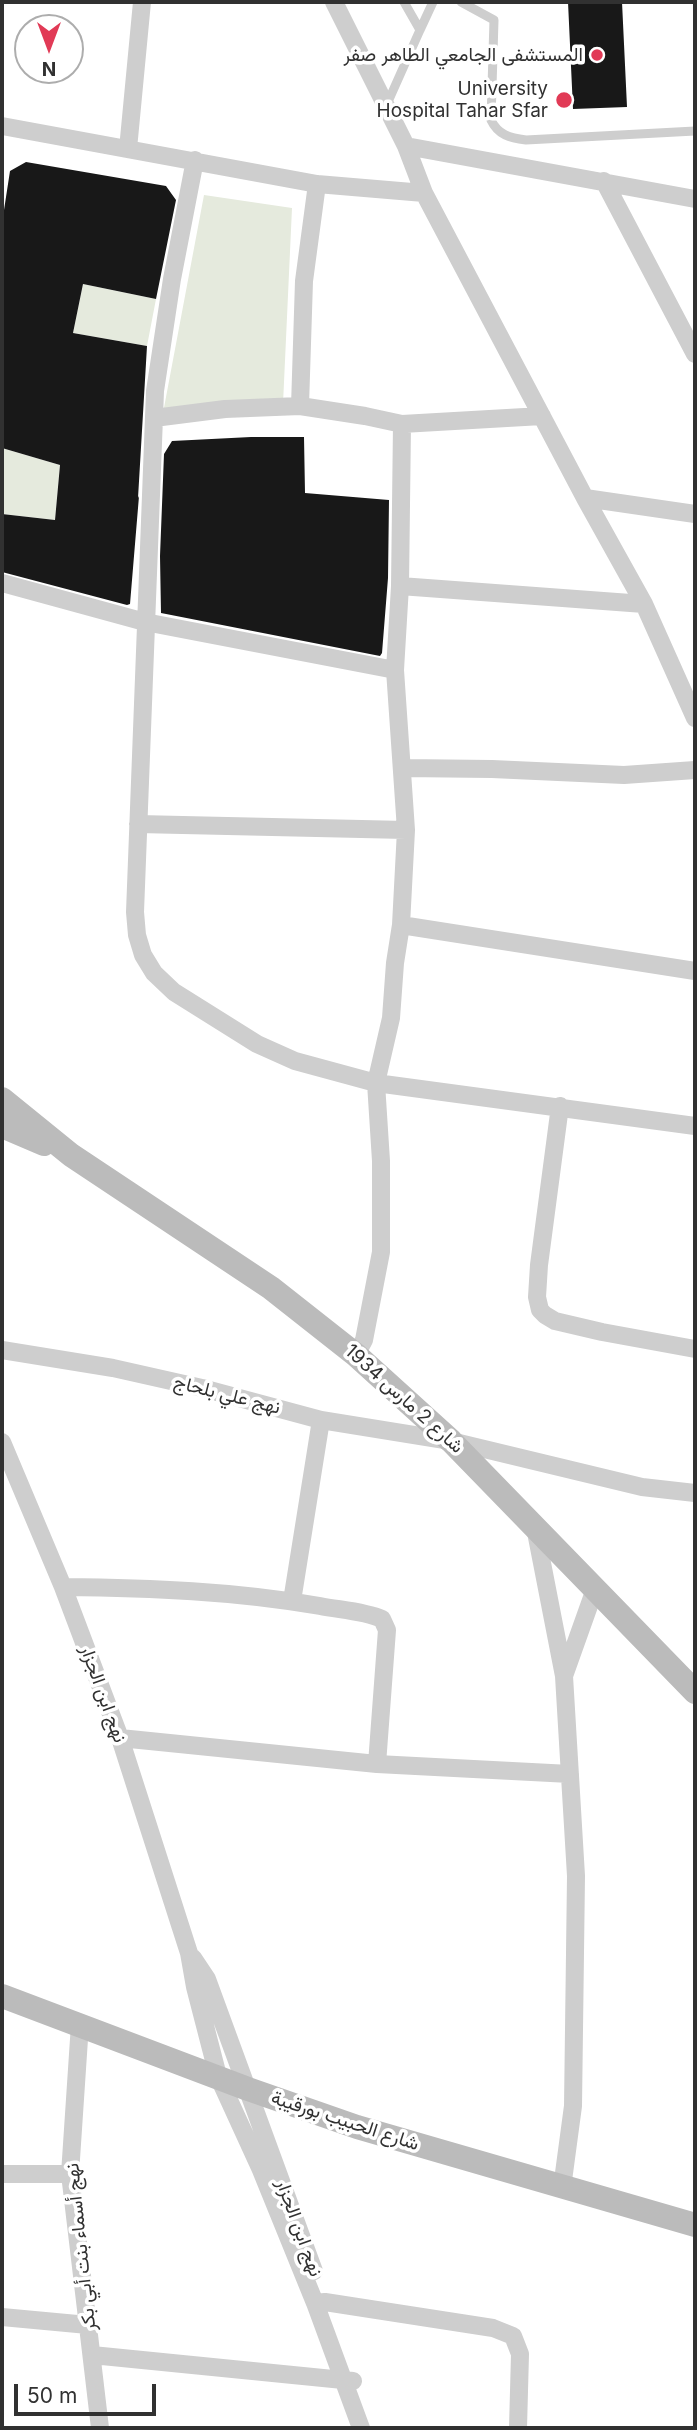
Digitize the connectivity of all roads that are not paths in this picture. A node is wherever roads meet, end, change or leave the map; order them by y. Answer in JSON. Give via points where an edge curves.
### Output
{"nodes":[{"id":1,"x":142,"y":2,"type":"edge"},
{"id":2,"x":334,"y":2,"type":"edge"},
{"id":3,"x":404,"y":2,"type":"edge"},
{"id":4,"x":433,"y":2,"type":"edge"},
{"id":5,"x":461,"y":2,"type":"edge"},
{"id":6,"x":420,"y":30,"type":"junction"},
{"id":7,"x":386,"y":106,"type":"junction"},
{"id":8,"x":2,"y":126,"type":"edge"},
{"id":9,"x":695,"y":131,"type":"edge"},
{"id":10,"x":405,"y":146,"type":"junction"},
{"id":11,"x":128,"y":149,"type":"junction"},
{"id":12,"x":195,"y":160,"type":"junction"},
{"id":13,"x":604,"y":181,"type":"junction"},
{"id":14,"x":317,"y":184,"type":"junction"},
{"id":15,"x":424,"y":193,"type":"junction"},
{"id":16,"x":695,"y":199,"type":"edge"},
{"id":17,"x":695,"y":354,"type":"edge"},
{"id":18,"x":300,"y":406,"type":"junction"},
{"id":19,"x":542,"y":416,"type":"junction"},
{"id":20,"x":154,"y":418,"type":"junction"},
{"id":21,"x":402,"y":424,"type":"junction"},
{"id":22,"x":585,"y":498,"type":"junction"},
{"id":23,"x":695,"y":514,"type":"edge"},
{"id":24,"x":2,"y":583,"type":"edge"},
{"id":25,"x":400,"y":586,"type":"junction"},
{"id":26,"x":644,"y":604,"type":"junction"},
{"id":27,"x":145,"y":622,"type":"junction"},
{"id":28,"x":395,"y":670,"type":"junction"},
{"id":29,"x":695,"y":718,"type":"edge"},
{"id":30,"x":403,"y":768,"type":"junction"},
{"id":31,"x":695,"y":770,"type":"edge"},
{"id":32,"x":138,"y":824,"type":"junction"},
{"id":33,"x":406,"y":830,"type":"junction"},
{"id":34,"x":401,"y":925,"type":"junction"},
{"id":35,"x":695,"y":971,"type":"edge"},
{"id":36,"x":376,"y":1083,"type":"junction"},
{"id":37,"x":2,"y":1099,"type":"edge"},
{"id":38,"x":560,"y":1106,"type":"junction"},
{"id":39,"x":2,"y":1126,"type":"edge"},
{"id":40,"x":695,"y":1126,"type":"edge"},
{"id":41,"x":71,"y":1156,"type":"junction"},
{"id":42,"x":695,"y":1349,"type":"edge"},
{"id":43,"x":2,"y":1350,"type":"edge"},
{"id":44,"x":356,"y":1354,"type":"junction"},
{"id":45,"x":321,"y":1420,"type":"junction"},
{"id":46,"x":2,"y":1441,"type":"edge"},
{"id":47,"x":451,"y":1441,"type":"junction"},
{"id":48,"x":695,"y":1493,"type":"edge"},
{"id":49,"x":534,"y":1525,"type":"junction"},
{"id":50,"x":63,"y":1587,"type":"junction"},
{"id":51,"x":595,"y":1589,"type":"junction"},
{"id":52,"x":292,"y":1601,"type":"junction"},
{"id":53,"x":564,"y":1676,"type":"junction"},
{"id":54,"x":695,"y":1692,"type":"edge"},
{"id":55,"x":120,"y":1738,"type":"junction"},
{"id":56,"x":377,"y":1764,"type":"junction"},
{"id":57,"x":570,"y":1774,"type":"junction"},
{"id":58,"x":188,"y":1953,"type":"junction"},
{"id":59,"x":2,"y":1996,"type":"edge"},
{"id":60,"x":80,"y":2024,"type":"junction"},
{"id":61,"x":218,"y":2076,"type":"junction"},
{"id":62,"x":248,"y":2089,"type":"junction"},
{"id":63,"x":2,"y":2174,"type":"edge"},
{"id":64,"x":70,"y":2174,"type":"junction"},
{"id":65,"x":562,"y":2188,"type":"junction"},
{"id":66,"x":695,"y":2225,"type":"edge"},
{"id":67,"x":320,"y":2302,"type":"junction"},
{"id":68,"x":2,"y":2317,"type":"edge"},
{"id":69,"x":88,"y":2325,"type":"junction"},
{"id":70,"x":92,"y":2355,"type":"junction"},
{"id":71,"x":349,"y":2381,"type":"junction"},
{"id":72,"x":100,"y":2428,"type":"edge"},
{"id":73,"x":361,"y":2428,"type":"edge"},
{"id":74,"x":373,"y":2428,"type":"edge"},
{"id":75,"x":518,"y":2428,"type":"edge"}],
"edges":[{"from":1,"to":11,"type":"street"},
{"from":2,"to":7,"type":"street"},
{"from":3,"to":6,"type":"lane"},
{"from":4,"to":6,"type":"lane"},
{"from":5,"to":9,"type":"lane","via":[[494,20],[491,120],[504,135],[526,139]]},
{"from":6,"to":7,"type":"lane"},
{"from":7,"to":10,"type":"street"},
{"from":8,"to":11,"type":"street"},
{"from":10,"to":13,"type":"street"},
{"from":10,"to":15,"type":"street"},
{"from":11,"to":12,"type":"street"},
{"from":12,"to":14,"type":"street"},
{"from":12,"to":20,"type":"street","via":[[160,348]]},
{"from":13,"to":16,"type":"street"},
{"from":13,"to":17,"type":"street"},
{"from":14,"to":15,"type":"street"},
{"from":14,"to":18,"type":"street","via":[[304,281]]},
{"from":15,"to":19,"type":"street"},
{"from":18,"to":20,"type":"street"},
{"from":18,"to":21,"type":"street"},
{"from":19,"to":21,"type":"street"},
{"from":19,"to":22,"type":"street"},
{"from":20,"to":27,"type":"street"},
{"from":21,"to":25,"type":"street"},
{"from":22,"to":23,"type":"street"},
{"from":22,"to":26,"type":"street"},
{"from":24,"to":27,"type":"street"},
{"from":25,"to":26,"type":"street"},
{"from":25,"to":28,"type":"street"},
{"from":26,"to":29,"type":"street"},
{"from":27,"to":28,"type":"street"},
{"from":27,"to":32,"type":"street"},
{"from":28,"to":30,"type":"street"},
{"from":30,"to":31,"type":"street","via":[[624,775]]},
{"from":30,"to":33,"type":"street"},
{"from":32,"to":33,"type":"street"},
{"from":32,"to":36,"type":"street","via":[[136,935],[154,973],[174,992],[257,1044],[295,1061]]},
{"from":33,"to":34,"type":"street"},
{"from":34,"to":35,"type":"street"},
{"from":34,"to":36,"type":"street","via":[[391,1018]]},
{"from":36,"to":38,"type":"street"},
{"from":36,"to":44,"type":"street","via":[[381,1252],[364,1340]]},
{"from":37,"to":41,"type":"street","name":"شارع 2 مارس 1934"},
{"from":38,"to":40,"type":"street"},
{"from":38,"to":42,"type":"street","via":[[539,1265],[540,1310],[555,1321]]},
{"from":39,"to":41,"type":"street","name":"شارع 2 مارس 1934"},
{"from":41,"to":44,"type":"street","name":"شارع 2 مارس 1934","via":[[271,1287]]},
{"from":43,"to":45,"type":"street","name":"نهج علي بلحاج","via":[[126,1371]]},
{"from":44,"to":47,"type":"street","name":"شارع 2 مارس 1934"},
{"from":45,"to":47,"type":"street","name":"نهج علي بلحاج"},
{"from":45,"to":52,"type":"street"},
{"from":46,"to":50,"type":"street","name":"نهج ابن الجزار"},
{"from":47,"to":48,"type":"street","name":"نهج علي بلحاج","via":[[642,1487]]},
{"from":47,"to":49,"type":"street","name":"شارع 2 مارس 1934"},
{"from":49,"to":51,"type":"street","name":"شارع 2 مارس 1934"},
{"from":49,"to":53,"type":"street"},
{"from":50,"to":52,"type":"street","via":[[158,1588]]},
{"from":50,"to":55,"type":"street","name":"نهج ابن الجزار"},
{"from":51,"to":53,"type":"street"},
{"from":51,"to":54,"type":"street","name":"شارع 2 مارس 1934"},
{"from":52,"to":56,"type":"street","via":[[375,1616],[386,1623]]},
{"from":53,"to":57,"type":"street"},
{"from":55,"to":56,"type":"street"},
{"from":55,"to":58,"type":"street","name":"نهج ابن الجزار"},
{"from":56,"to":57,"type":"street"},
{"from":57,"to":65,"type":"street","via":[[576,1983],[573,2106]]},
{"from":58,"to":61,"type":"street","name":"نهج ابن الجزار"},
{"from":58,"to":62,"type":"street","name":"نهج ابن الجزار","via":[[207,1979]]},
{"from":59,"to":60,"type":"street","name":"شارع الحبيب بورقيبة"},
{"from":60,"to":61,"type":"street","name":"شارع الحبيب بورقيبة"},
{"from":60,"to":64,"type":"street","name":"نهج أسماء بنت أبي بكر"},
{"from":61,"to":62,"type":"street","name":"شارع الحبيب بورقيبة"},
{"from":61,"to":67,"type":"street","name":"نهج ابن الجزار"},
{"from":62,"to":65,"type":"street","name":"شارع الحبيب بورقيبة"},
{"from":62,"to":67,"type":"street","name":"نهج ابن الجزار"},
{"from":63,"to":64,"type":"street"},
{"from":64,"to":69,"type":"street","name":"نهج أسماء بنت أبي بكر"},
{"from":65,"to":66,"type":"street","name":"شارع الحبيب بورقيبة"},
{"from":67,"to":71,"type":"street","name":"نهج ابن الجزار"},
{"from":67,"to":75,"type":"street","via":[[493,2328],[513,2336],[520,2354]]},
{"from":68,"to":69,"type":"street"},
{"from":69,"to":70,"type":"street","name":"نهج أسماء بنت أبي بكر"},
{"from":70,"to":71,"type":"street"},
{"from":70,"to":72,"type":"street","name":"نهج أسماء بنت أبي بكر"},
{"from":71,"to":73,"type":"street","name":"نهج ابن الجزار"},
{"from":71,"to":74,"type":"street","name":"نهج ابن الجزار"}]}
